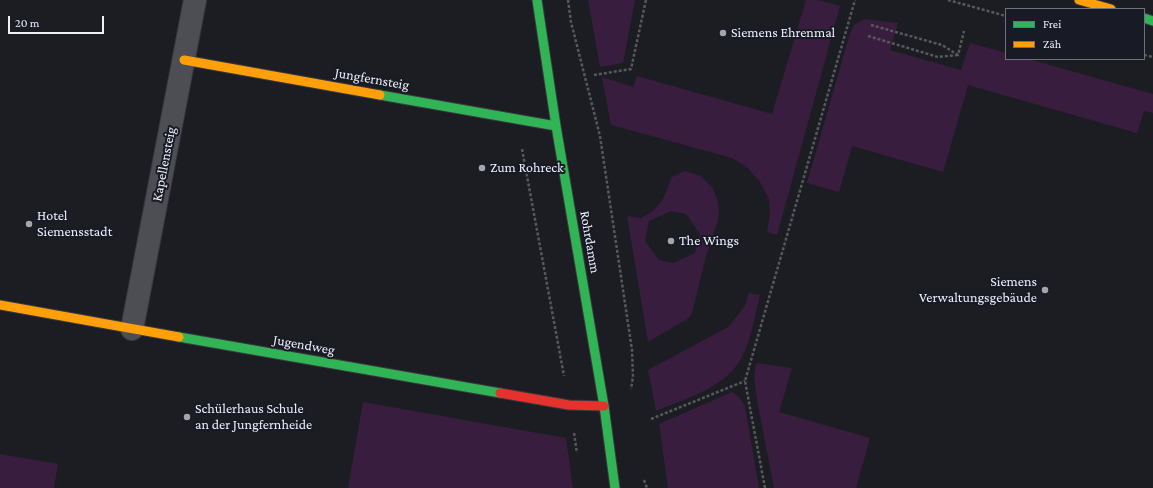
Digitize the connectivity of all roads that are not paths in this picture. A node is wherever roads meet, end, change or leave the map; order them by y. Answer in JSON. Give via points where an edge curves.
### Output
{"nodes":[{"id":1,"x":195,"y":0,"type":"edge"},
{"id":2,"x":538,"y":0,"type":"edge"},
{"id":3,"x":1079,"y":0,"type":"edge"},
{"id":4,"x":1107,"y":8,"type":"edge"},
{"id":5,"x":184,"y":60,"type":"junction"},
{"id":6,"x":556,"y":126,"type":"junction"},
{"id":7,"x":0,"y":305,"type":"edge"},
{"id":8,"x":132,"y":329,"type":"junction"},
{"id":9,"x":604,"y":406,"type":"junction"},
{"id":10,"x":615,"y":488,"type":"edge"}],
"edges":[{"from":1,"to":5,"type":"street","name":"Kapellensteig"},
{"from":2,"to":6,"type":"street","name":"Rohrdamm"},
{"from":3,"to":4,"type":"street"},
{"from":5,"to":6,"type":"street","name":"Jungfernsteig"},
{"from":5,"to":8,"type":"street","name":"Kapellensteig"},
{"from":6,"to":9,"type":"street","name":"Rohrdamm"},
{"from":7,"to":8,"type":"street","name":"Jugendweg"},
{"from":8,"to":9,"type":"street","name":"Jugendweg","via":[[569,405]]},
{"from":9,"to":10,"type":"street","name":"Rohrdamm"}]}
